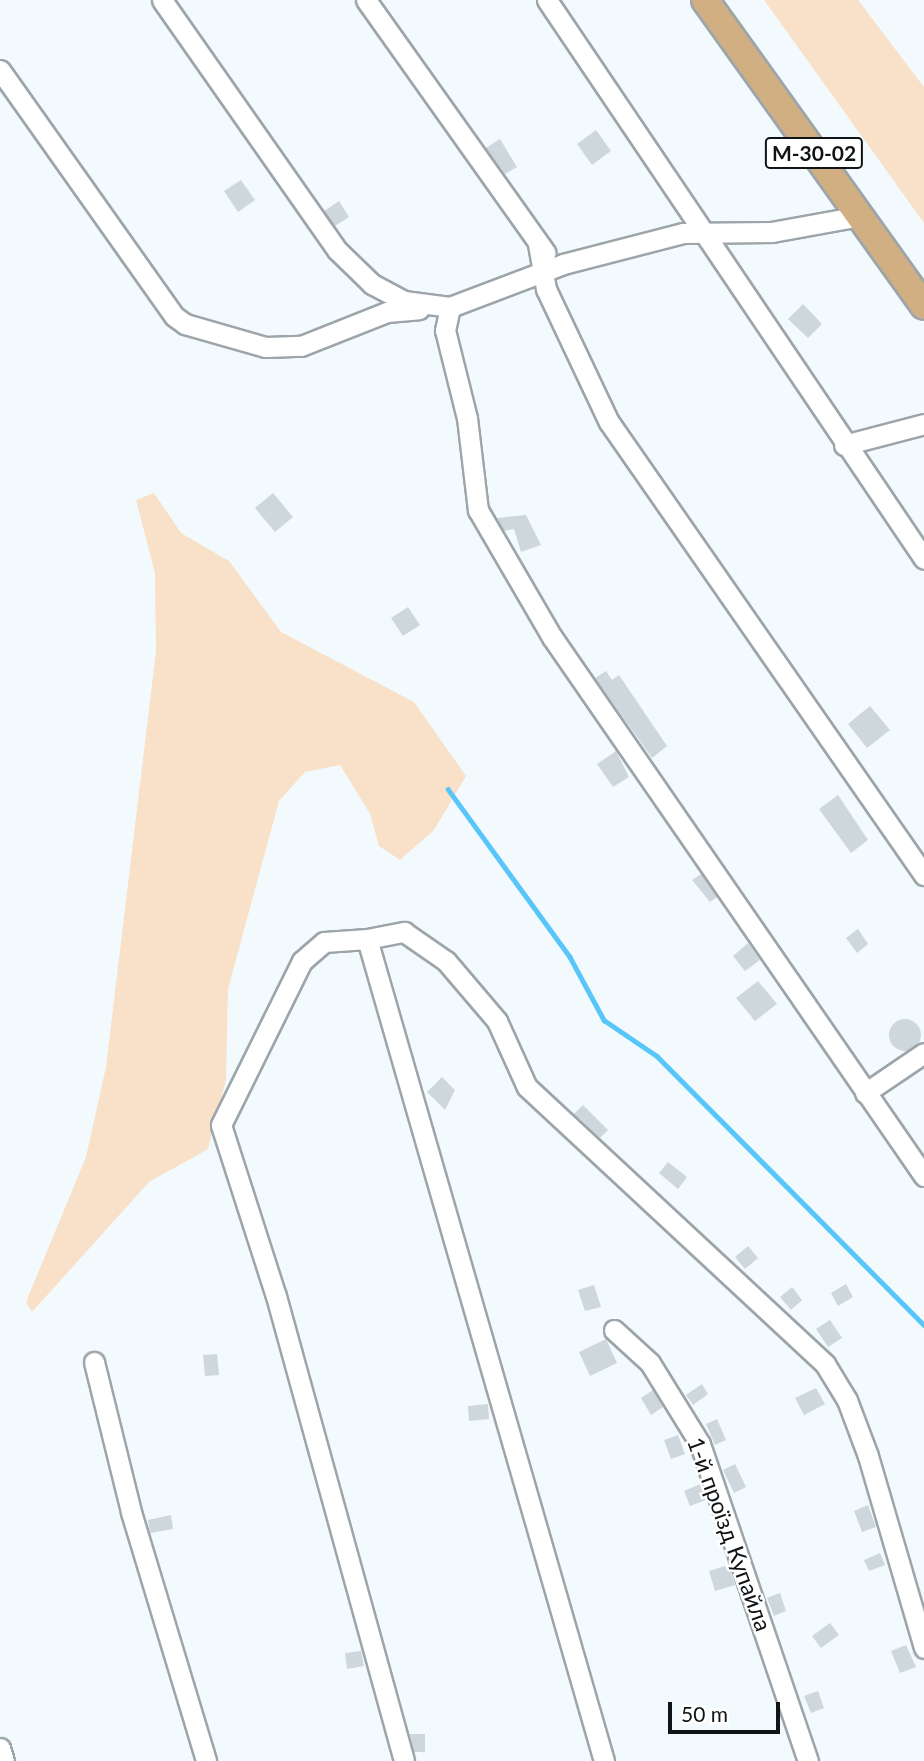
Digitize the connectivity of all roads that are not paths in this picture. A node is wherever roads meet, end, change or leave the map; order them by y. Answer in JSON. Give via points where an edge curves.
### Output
{"nodes":[{"id":1,"x":162,"y":0,"type":"edge"},
{"id":2,"x":366,"y":0,"type":"edge"},
{"id":3,"x":547,"y":0,"type":"edge"},
{"id":4,"x":705,"y":0,"type":"edge"},
{"id":5,"x":0,"y":70,"type":"edge"},
{"id":6,"x":860,"y":216,"type":"junction"},
{"id":7,"x":710,"y":234,"type":"junction"},
{"id":8,"x":538,"y":244,"type":"junction"},
{"id":9,"x":564,"y":264,"type":"junction"},
{"id":10,"x":542,"y":273,"type":"junction"},
{"id":11,"x":924,"y":306,"type":"edge"},
{"id":12,"x":450,"y":307,"type":"junction"},
{"id":13,"x":427,"y":308,"type":"junction"},
{"id":14,"x":924,"y":424,"type":"edge"},
{"id":15,"x":844,"y":445,"type":"junction"},
{"id":16,"x":924,"y":559,"type":"edge"},
{"id":17,"x":924,"y":875,"type":"edge"},
{"id":18,"x":367,"y":939,"type":"junction"},
{"id":19,"x":924,"y":1053,"type":"edge"},
{"id":20,"x":866,"y":1093,"type":"junction"},
{"id":21,"x":924,"y":1176,"type":"edge"},
{"id":22,"x":614,"y":1330,"type":"dead end"},
{"id":23,"x":94,"y":1362,"type":"dead end"},
{"id":24,"x":924,"y":1648,"type":"edge"},
{"id":25,"x":0,"y":1748,"type":"edge"},
{"id":26,"x":4,"y":1761,"type":"edge"},
{"id":27,"x":206,"y":1761,"type":"edge"},
{"id":28,"x":404,"y":1761,"type":"edge"},
{"id":29,"x":604,"y":1761,"type":"edge"},
{"id":30,"x":808,"y":1761,"type":"edge"}],
"edges":[{"from":1,"to":13,"type":"street","via":[[337,250],[372,284]]},
{"from":2,"to":8,"type":"street"},
{"from":3,"to":7,"type":"street"},
{"from":4,"to":6,"type":"main road","number":"М-30-02"},
{"from":5,"to":13,"type":"street","via":[[174,316],[186,324],[266,346],[302,346],[387,312]]},
{"from":6,"to":7,"type":"street","via":[[772,232]]},
{"from":6,"to":11,"type":"main road","number":"М-30-02"},
{"from":7,"to":9,"type":"street","via":[[683,233]]},
{"from":7,"to":15,"type":"street"},
{"from":8,"to":9,"type":"street"},
{"from":8,"to":10,"type":"street"},
{"from":9,"to":10,"type":"street"},
{"from":10,"to":12,"type":"street"},
{"from":10,"to":17,"type":"street","via":[[609,422]]},
{"from":12,"to":13,"type":"street"},
{"from":12,"to":20,"type":"street","via":[[445,330],[467,418],[478,510],[552,637]]},
{"from":14,"to":15,"type":"street"},
{"from":15,"to":16,"type":"street"},
{"from":18,"to":24,"type":"street","via":[[404,932],[446,961],[497,1021],[527,1087],[825,1364],[848,1400],[868,1456]]},
{"from":18,"to":28,"type":"street","via":[[324,942],[302,961],[221,1125],[276,1296]]},
{"from":18,"to":29,"type":"street"},
{"from":19,"to":20,"type":"street"},
{"from":20,"to":21,"type":"street"},
{"from":22,"to":30,"type":"street","name":"1-й проїзд Купайла","via":[[650,1363],[700,1444]]},
{"from":23,"to":27,"type":"street"},
{"from":25,"to":26,"type":"street"}]}
